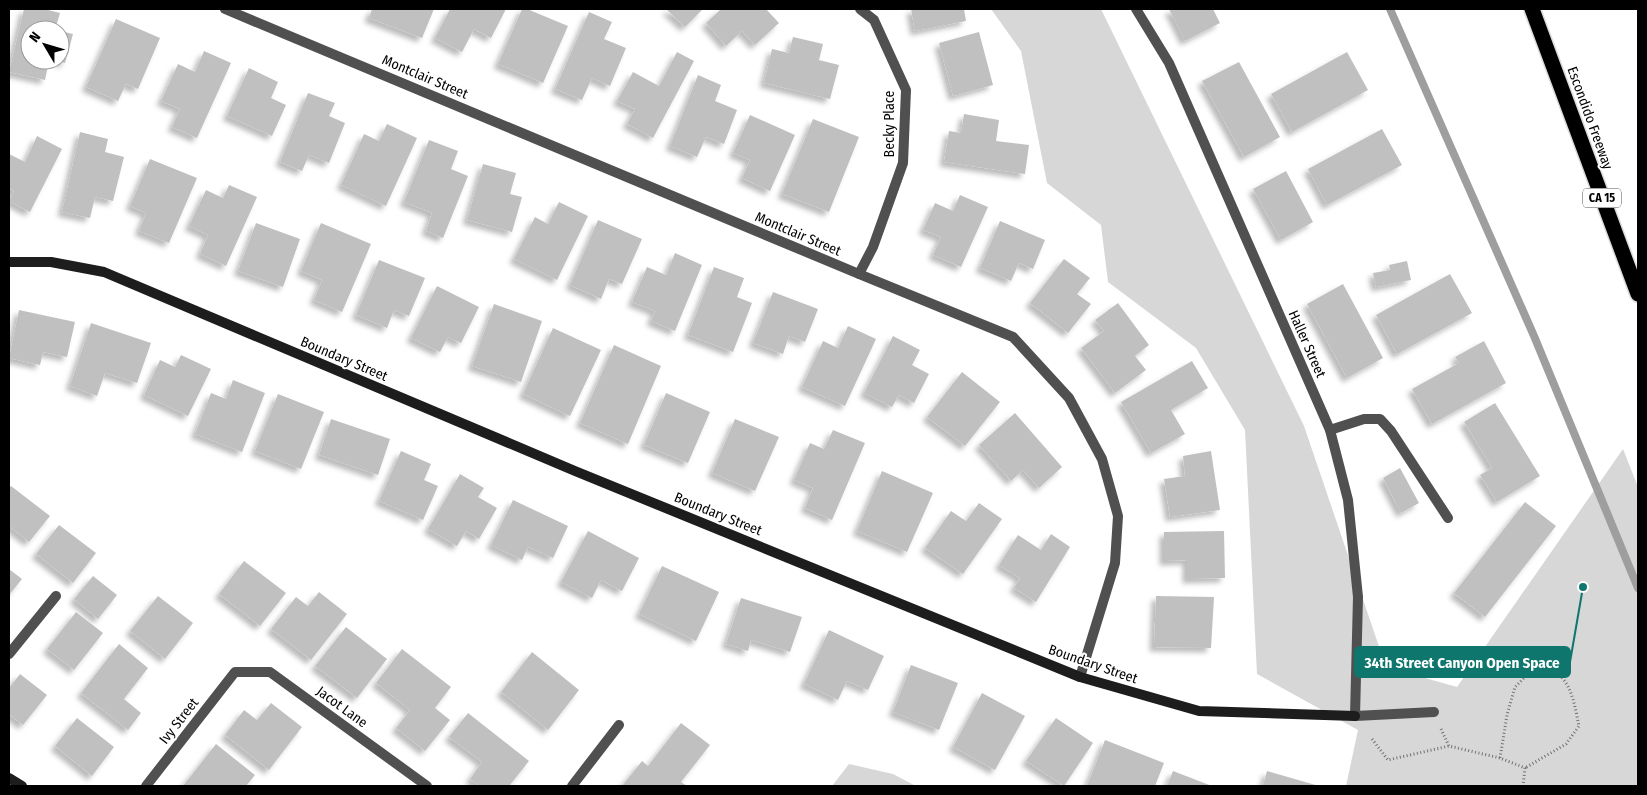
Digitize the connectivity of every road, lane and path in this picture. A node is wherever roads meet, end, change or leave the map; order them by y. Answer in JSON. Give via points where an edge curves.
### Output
{"nodes":[{"id":1,"x":225,"y":9,"type":"edge"},
{"id":2,"x":860,"y":9,"type":"edge"},
{"id":3,"x":1136,"y":9,"type":"edge"},
{"id":4,"x":1532,"y":9,"type":"edge"},
{"id":5,"x":9,"y":262,"type":"edge"},
{"id":6,"x":859,"y":274,"type":"junction"},
{"id":7,"x":1638,"y":294,"type":"edge"},
{"id":8,"x":1330,"y":430,"type":"junction"},
{"id":9,"x":1448,"y":518,"type":"dead end"},
{"id":10,"x":56,"y":596,"type":"dead end"},
{"id":11,"x":9,"y":654,"type":"edge"},
{"id":12,"x":235,"y":672,"type":"joint"},
{"id":13,"x":1080,"y":677,"type":"junction"},
{"id":14,"x":1434,"y":712,"type":"joint"},
{"id":15,"x":1355,"y":716,"type":"junction"},
{"id":16,"x":619,"y":725,"type":"dead end"},
{"id":17,"x":1372,"y":739,"type":"dead end"},
{"id":18,"x":1449,"y":746,"type":"junction"},
{"id":19,"x":1500,"y":758,"type":"junction"},
{"id":20,"x":1525,"y":768,"type":"junction"},
{"id":21,"x":9,"y":778,"type":"edge"},
{"id":22,"x":22,"y":786,"type":"edge"},
{"id":23,"x":146,"y":786,"type":"edge"},
{"id":24,"x":427,"y":786,"type":"edge"},
{"id":25,"x":572,"y":786,"type":"edge"},
{"id":26,"x":1523,"y":786,"type":"edge"}],
"edges":[{"from":1,"to":6,"type":"street","name":"Montclair Street"},
{"from":2,"to":6,"type":"street","name":"Becky Place","via":[[874,20],[906,90],[903,163]]},
{"from":3,"to":8,"type":"street","name":"Haller Street","via":[[1168,63]]},
{"from":4,"to":7,"type":"highway","name":"Escondido Freeway","number":"CA 15"},
{"from":5,"to":13,"type":"street","name":"Boundary Street","via":[[51,262],[104,272],[566,467]]},
{"from":6,"to":13,"type":"street","name":"Montclair Street","via":[[1013,337],[1069,398],[1102,459],[1118,516],[1115,563]]},
{"from":8,"to":9,"type":"street","via":[[1364,419],[1380,419]]},
{"from":8,"to":15,"type":"street","name":"Haller Street","via":[[1348,500],[1358,597]]},
{"from":10,"to":11,"type":"street"},
{"from":12,"to":23,"type":"street","name":"Ivy Street"},
{"from":12,"to":24,"type":"street","name":"Jacot Lane","via":[[270,672]]},
{"from":13,"to":15,"type":"street","name":"Boundary Street","via":[[1199,711]]},
{"from":14,"to":15,"type":"street","name":"Boundary Street"},
{"from":14,"to":18,"type":"path"},
{"from":16,"to":25,"type":"street"},
{"from":17,"to":18,"type":"path","via":[[1388,760]]},
{"from":18,"to":19,"type":"path"},
{"from":19,"to":20,"type":"path"},
{"from":19,"to":20,"type":"path","via":[[1507,715],[1516,687],[1533,668],[1552,670],[1565,680],[1579,726],[1566,744]]},
{"from":20,"to":26,"type":"path"},
{"from":21,"to":22,"type":"street"}]}
